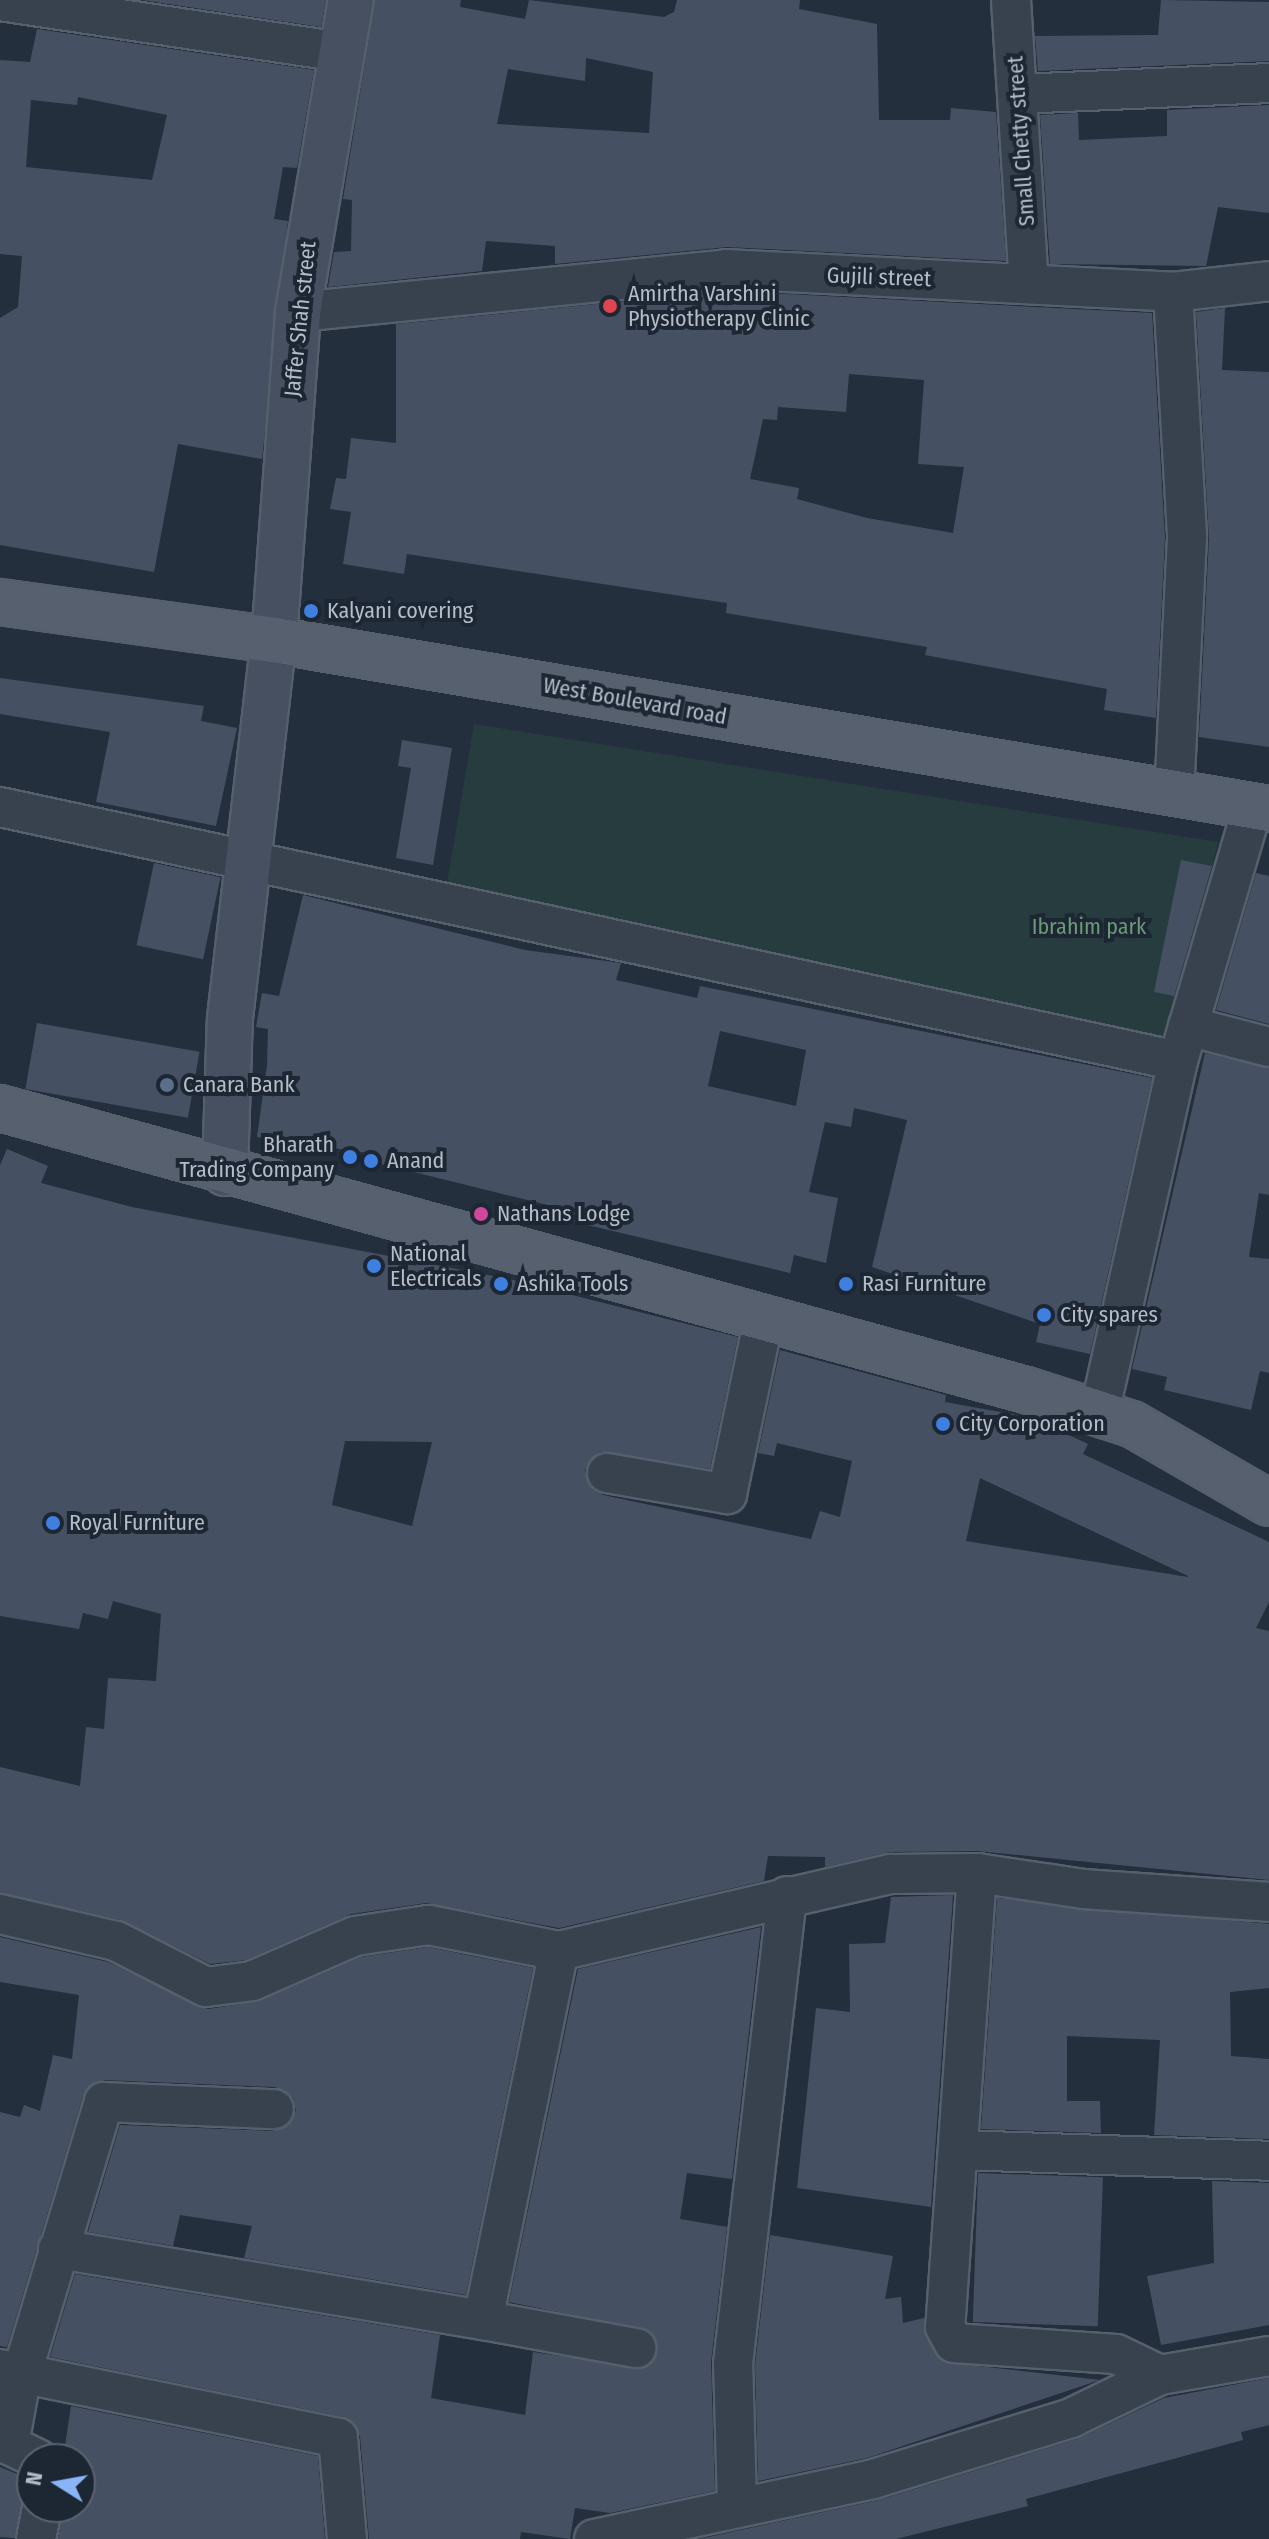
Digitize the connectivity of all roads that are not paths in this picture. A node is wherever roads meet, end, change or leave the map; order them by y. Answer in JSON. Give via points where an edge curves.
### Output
{"nodes":[{"id":1,"x":351,"y":0,"type":"edge"},
{"id":2,"x":1011,"y":0,"type":"edge"},
{"id":3,"x":0,"y":1,"type":"edge"},
{"id":4,"x":342,"y":52,"type":"junction"},
{"id":5,"x":1269,"y":83,"type":"edge"},
{"id":6,"x":1018,"y":94,"type":"junction"},
{"id":7,"x":1269,"y":281,"type":"edge"},
{"id":8,"x":1029,"y":283,"type":"junction"},
{"id":9,"x":1173,"y":292,"type":"junction"},
{"id":10,"x":298,"y":312,"type":"junction"},
{"id":11,"x":0,"y":602,"type":"edge"},
{"id":12,"x":274,"y":640,"type":"junction"},
{"id":13,"x":1174,"y":792,"type":"junction"},
{"id":14,"x":0,"y":807,"type":"edge"},
{"id":15,"x":1261,"y":808,"type":"edge"},
{"id":16,"x":248,"y":856,"type":"junction"},
{"id":17,"x":1183,"y":1044,"type":"junction"},
{"id":18,"x":1269,"y":1047,"type":"edge"},
{"id":19,"x":0,"y":1108,"type":"edge"},
{"id":20,"x":225,"y":1173,"type":"junction"},
{"id":21,"x":764,"y":1319,"type":"junction"},
{"id":22,"x":1099,"y":1414,"type":"junction"},
{"id":23,"x":607,"y":1473,"type":"dead end"},
{"id":24,"x":1269,"y":1503,"type":"edge"},
{"id":25,"x":977,"y":1873,"type":"junction"},
{"id":26,"x":787,"y":1896,"type":"junction"},
{"id":27,"x":1269,"y":1902,"type":"edge"},
{"id":28,"x":0,"y":1914,"type":"edge"},
{"id":29,"x":559,"y":1951,"type":"junction"},
{"id":30,"x":274,"y":2109,"type":"dead end"},
{"id":31,"x":960,"y":2150,"type":"junction"},
{"id":32,"x":1269,"y":2161,"type":"edge"},
{"id":33,"x":58,"y":2249,"type":"junction"},
{"id":34,"x":483,"y":2320,"type":"junction"},
{"id":35,"x":636,"y":2348,"type":"dead end"},
{"id":36,"x":1269,"y":2356,"type":"edge"},
{"id":37,"x":11,"y":2371,"type":"edge"},
{"id":38,"x":1160,"y":2375,"type":"junction"},
{"id":39,"x":16,"y":2448,"type":"edge"},
{"id":40,"x":737,"y":2503,"type":"junction"},
{"id":41,"x":347,"y":2539,"type":"edge"},
{"id":42,"x":594,"y":2539,"type":"edge"}],
"edges":[{"from":1,"to":4,"type":"street","name":"Jaffer Shah street"},
{"from":2,"to":6,"type":"street","name":"Small Chetty street"},
{"from":3,"to":4,"type":"street"},
{"from":4,"to":10,"type":"street","name":"Jaffer Shah street"},
{"from":5,"to":6,"type":"street"},
{"from":6,"to":8,"type":"street","name":"Small Chetty street"},
{"from":7,"to":9,"type":"street","name":"Gujili street"},
{"from":8,"to":9,"type":"street","name":"Gujili street"},
{"from":8,"to":10,"type":"street","name":"Gujili street","via":[[726,269]]},
{"from":9,"to":13,"type":"street","via":[[1187,538]]},
{"from":10,"to":12,"type":"street","name":"Jaffer Shah street"},
{"from":11,"to":12,"type":"main road","name":"West Boulevard road"},
{"from":12,"to":13,"type":"main road","name":"West Boulevard road"},
{"from":12,"to":16,"type":"street","name":"Jaffer Shah street"},
{"from":13,"to":15,"type":"main road","name":"West Boulevard road"},
{"from":14,"to":16,"type":"street"},
{"from":15,"to":17,"type":"street"},
{"from":16,"to":17,"type":"street"},
{"from":16,"to":20,"type":"street","name":"Jaffer Shah street","via":[[230,1018]]},
{"from":17,"to":18,"type":"street"},
{"from":17,"to":22,"type":"street"},
{"from":19,"to":20,"type":"main road"},
{"from":20,"to":21,"type":"main road"},
{"from":21,"to":22,"type":"main road"},
{"from":21,"to":23,"type":"street","via":[[727,1494]]},
{"from":22,"to":24,"type":"main road","via":[[1132,1424]]},
{"from":25,"to":26,"type":"street","via":[[891,1874]]},
{"from":25,"to":27,"type":"street","via":[[1084,1889]]},
{"from":25,"to":31,"type":"street"},
{"from":26,"to":29,"type":"street"},
{"from":26,"to":40,"type":"street","via":[[733,2364]]},
{"from":28,"to":29,"type":"street","via":[[116,1941],[206,1987],[252,1981],[355,1936],[429,1925]]},
{"from":29,"to":34,"type":"street"},
{"from":30,"to":33,"type":"street","via":[[104,2102]]},
{"from":31,"to":32,"type":"street"},
{"from":31,"to":38,"type":"street","via":[[945,2327],[954,2343],[1116,2354]]},
{"from":33,"to":34,"type":"street"},
{"from":33,"to":37,"type":"street"},
{"from":34,"to":35,"type":"street"},
{"from":36,"to":38,"type":"street"},
{"from":37,"to":39,"type":"street","via":[[9,2445]]},
{"from":37,"to":41,"type":"street","via":[[338,2438]]},
{"from":38,"to":40,"type":"street","via":[[1071,2418],[888,2475]]},
{"from":40,"to":42,"type":"street"}]}
